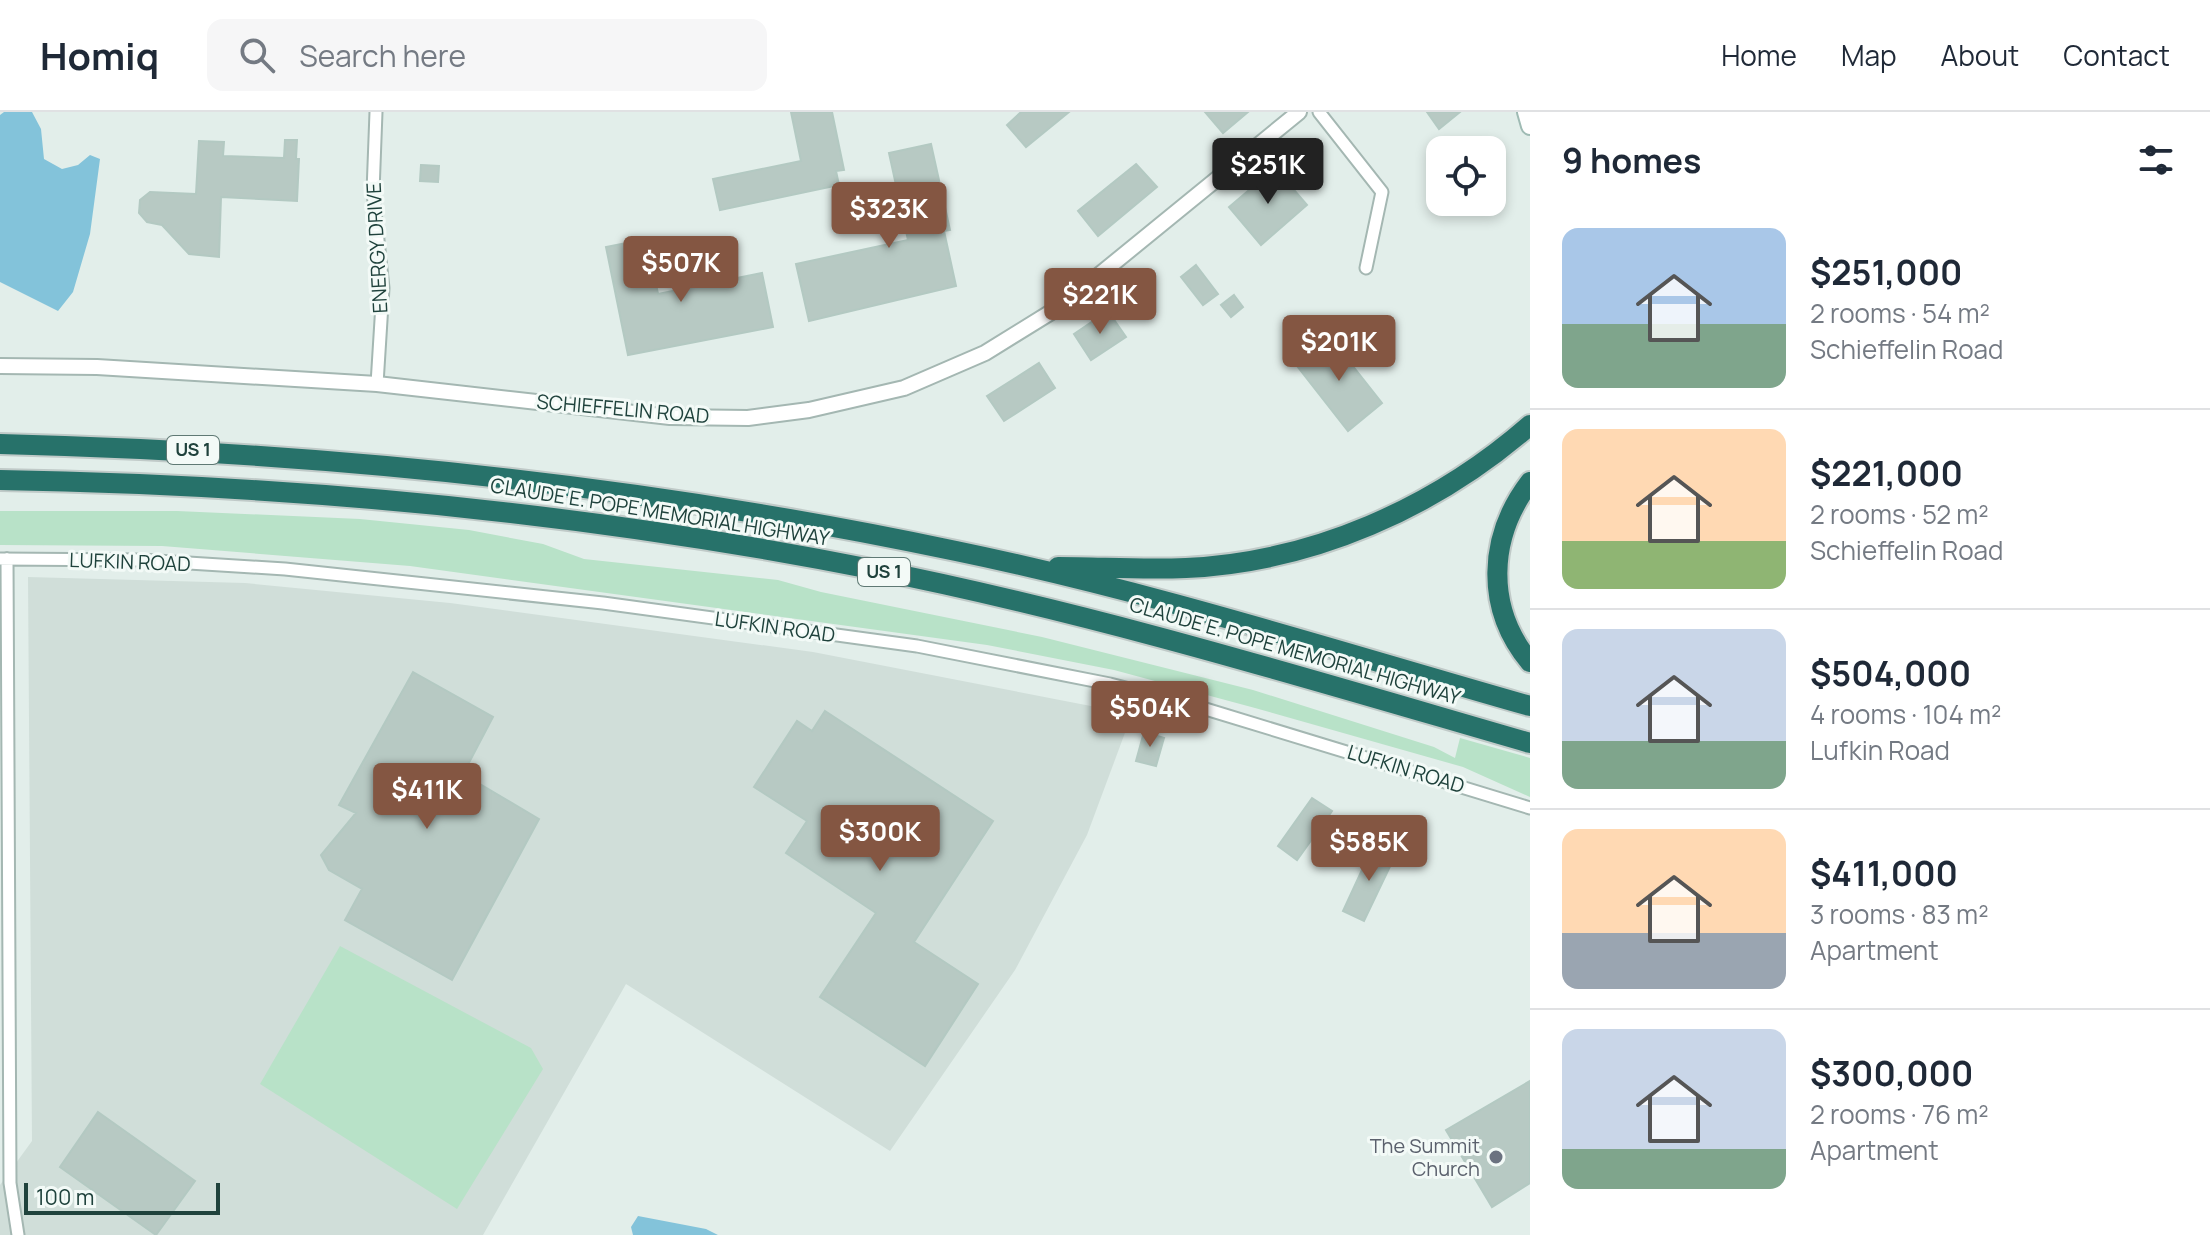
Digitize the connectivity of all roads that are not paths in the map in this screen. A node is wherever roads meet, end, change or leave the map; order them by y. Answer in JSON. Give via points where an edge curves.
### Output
{"nodes":[{"id":1,"x":376,"y":112,"type":"edge"},
{"id":2,"x":1299,"y":112,"type":"edge"},
{"id":3,"x":1319,"y":112,"type":"edge"},
{"id":4,"x":1526,"y":112,"type":"edge"},
{"id":5,"x":1530,"y":126,"type":"edge"},
{"id":6,"x":1366,"y":268,"type":"dead end"},
{"id":7,"x":0,"y":366,"type":"edge"},
{"id":8,"x":377,"y":384,"type":"junction"},
{"id":9,"x":1530,"y":425,"type":"edge"},
{"id":10,"x":0,"y":444,"type":"edge"},
{"id":11,"x":0,"y":480,"type":"edge"},
{"id":12,"x":1530,"y":482,"type":"edge"},
{"id":13,"x":4,"y":559,"type":"edge"},
{"id":14,"x":1026,"y":567,"type":"junction"},
{"id":15,"x":1530,"y":662,"type":"edge"},
{"id":16,"x":1530,"y":706,"type":"edge"},
{"id":17,"x":1530,"y":743,"type":"edge"},
{"id":18,"x":1530,"y":808,"type":"edge"},
{"id":19,"x":18,"y":1235,"type":"edge"}],
"edges":[{"from":1,"to":8,"type":"street","name":"ENERGY DRIVE","via":[[373,192],[383,288]]},
{"from":2,"to":8,"type":"street","name":"SCHIEFFELIN ROAD","via":[[1061,306],[985,353],[904,388],[748,418],[670,417]]},
{"from":3,"to":6,"type":"street","via":[[1382,192]]},
{"from":4,"to":5,"type":"main road"},
{"from":7,"to":8,"type":"street","name":"SCHIEFFELIN ROAD"},
{"from":9,"to":14,"type":"highway","via":[[1428,499],[1299,550],[1188,568]]},
{"from":10,"to":14,"type":"highway","name":"CLAUDE E. POPE MEMORIAL HIGHWAY","number":"US 1","via":[[220,451],[530,478],[802,520]]},
{"from":11,"to":17,"type":"highway","name":"CLAUDE E. POPE MEMORIAL HIGHWAY","number":"US 1","via":[[350,496],[598,523],[752,547],[1035,605]]},
{"from":12,"to":15,"type":"highway","via":[[1512,506],[1497,556],[1502,614]]},
{"from":13,"to":18,"type":"street","name":"LUFKIN ROAD","via":[[285,569],[603,603],[917,646],[1199,707]]},
{"from":13,"to":19,"type":"street","via":[[10,1183]]},
{"from":14,"to":16,"type":"highway","name":"CLAUDE E. POPE MEMORIAL HIGHWAY","number":"US 1"}]}
